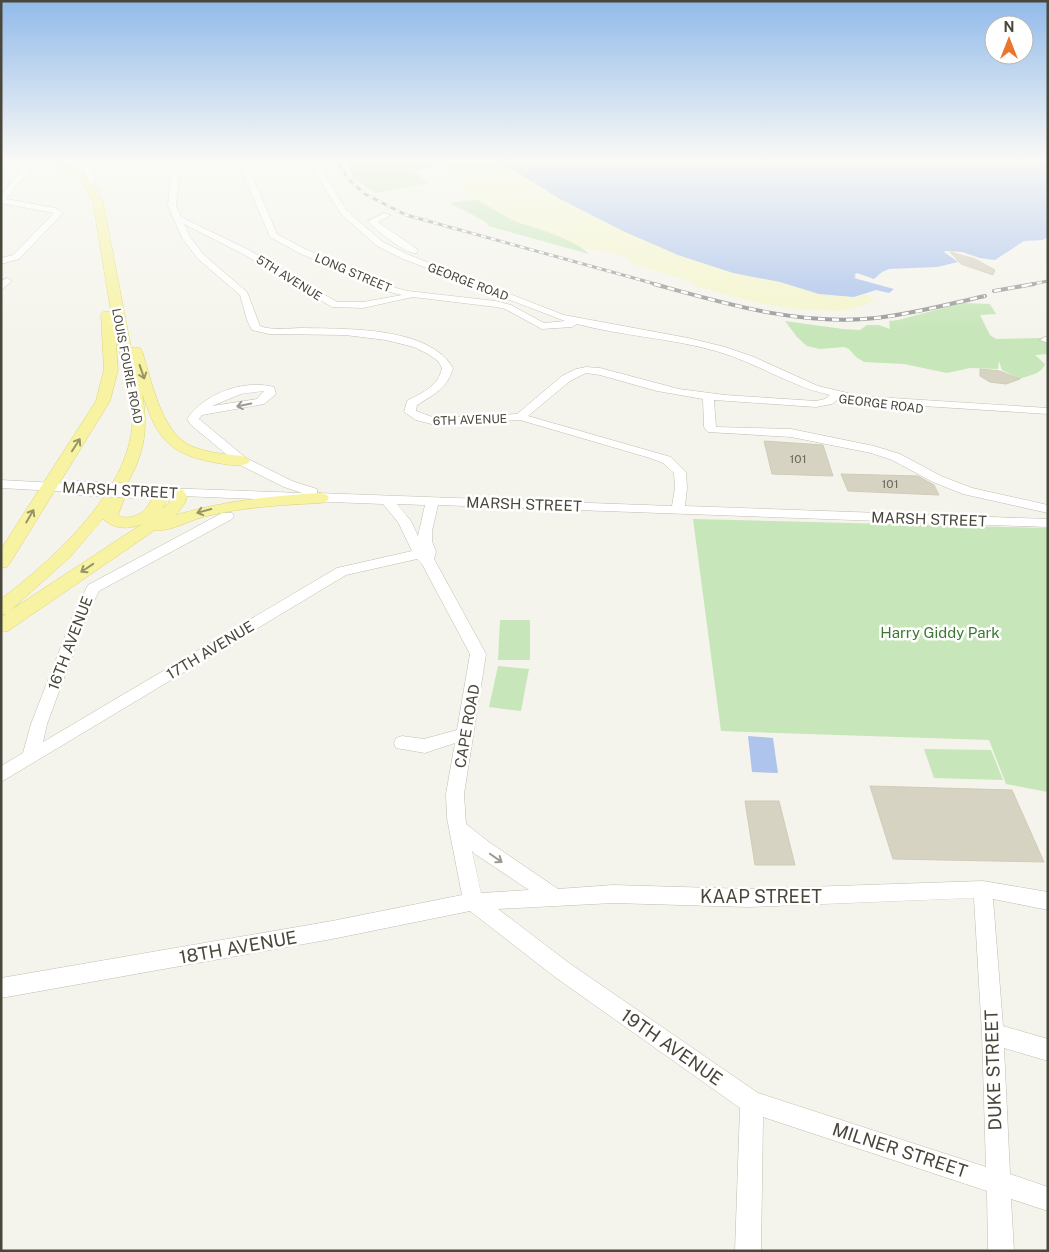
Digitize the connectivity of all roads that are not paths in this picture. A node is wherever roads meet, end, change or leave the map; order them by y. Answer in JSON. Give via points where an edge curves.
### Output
{"nodes":[{"id":1,"x":54,"y":217,"type":"edge"},
{"id":2,"x":99,"y":217,"type":"edge"},
{"id":3,"x":101,"y":217,"type":"edge"},
{"id":4,"x":266,"y":217,"type":"edge"},
{"id":5,"x":349,"y":217,"type":"edge"},
{"id":6,"x":381,"y":217,"type":"edge"},
{"id":7,"x":176,"y":218,"type":"joint"},
{"id":8,"x":414,"y":251,"type":"dead end"},
{"id":9,"x":1,"y":261,"type":"edge"},
{"id":10,"x":421,"y":295,"type":"junction"},
{"id":11,"x":116,"y":311,"type":"junction"},
{"id":12,"x":560,"y":317,"type":"junction"},
{"id":13,"x":583,"y":323,"type":"junction"},
{"id":14,"x":545,"y":326,"type":"junction"},
{"id":15,"x":708,"y":396,"type":"junction"},
{"id":16,"x":818,"y":396,"type":"junction"},
{"id":17,"x":836,"y":397,"type":"junction"},
{"id":18,"x":854,"y":404,"type":"junction"},
{"id":19,"x":1048,"y":411,"type":"edge"},
{"id":20,"x":197,"y":412,"type":"junction"},
{"id":21,"x":520,"y":417,"type":"junction"},
{"id":22,"x":1048,"y":417,"type":"edge"},
{"id":23,"x":242,"y":461,"type":"junction"},
{"id":24,"x":124,"y":477,"type":"junction"},
{"id":25,"x":1,"y":484,"type":"edge"},
{"id":26,"x":288,"y":484,"type":"junction"},
{"id":27,"x":50,"y":486,"type":"junction"},
{"id":28,"x":170,"y":492,"type":"junction"},
{"id":29,"x":294,"y":496,"type":"junction"},
{"id":30,"x":321,"y":498,"type":"junction"},
{"id":31,"x":365,"y":499,"type":"junction"},
{"id":32,"x":387,"y":500,"type":"junction"},
{"id":33,"x":428,"y":501,"type":"junction"},
{"id":34,"x":1048,"y":509,"type":"edge"},
{"id":35,"x":678,"y":510,"type":"junction"},
{"id":36,"x":226,"y":516,"type":"dead end"},
{"id":37,"x":1048,"y":523,"type":"edge"},
{"id":38,"x":127,"y":540,"type":"junction"},
{"id":39,"x":423,"y":553,"type":"junction"},
{"id":40,"x":1,"y":563,"type":"edge"},
{"id":41,"x":1,"y":609,"type":"edge"},
{"id":42,"x":1,"y":626,"type":"edge"},
{"id":43,"x":465,"y":735,"type":"junction"},
{"id":44,"x":402,"y":743,"type":"dead end"},
{"id":45,"x":31,"y":757,"type":"junction"},
{"id":46,"x":1,"y":775,"type":"edge"},
{"id":47,"x":458,"y":828,"type":"junction"},
{"id":48,"x":983,"y":890,"type":"junction"},
{"id":49,"x":553,"y":896,"type":"junction"},
{"id":50,"x":1048,"y":901,"type":"edge"},
{"id":51,"x":473,"y":902,"type":"junction"},
{"id":52,"x":1,"y":988,"type":"edge"},
{"id":53,"x":993,"y":1034,"type":"junction"},
{"id":54,"x":1048,"y":1050,"type":"edge"},
{"id":55,"x":752,"y":1102,"type":"junction"},
{"id":56,"x":998,"y":1182,"type":"junction"},
{"id":57,"x":1048,"y":1199,"type":"edge"},
{"id":58,"x":748,"y":1251,"type":"edge"},
{"id":59,"x":1001,"y":1251,"type":"edge"}],
"edges":[{"from":1,"to":9,"type":"street","via":[[12,259]]},
{"from":27,"to":2,"type":"main road","one_way":true,"via":[[103,400],[111,370]]},
{"from":3,"to":11,"type":"main road","name":"LOUIS FOURIE ROAD"},
{"from":4,"to":10,"type":"street","name":"LONG STREET","via":[[273,235],[302,251],[383,287]]},
{"from":5,"to":12,"type":"street","name":"GEORGE ROAD","via":[[380,244],[406,257]]},
{"from":6,"to":8,"type":"street","via":[[372,221]]},
{"from":7,"to":10,"type":"street","name":"5TH AVENUE","via":[[246,252],[335,305],[363,305]]},
{"from":7,"to":21,"type":"street","name":"6TH AVENUE","via":[[200,257],[244,294],[256,328],[363,333],[417,344],[442,357],[446,362],[446,373],[440,384],[411,403],[410,412],[434,422]]},
{"from":10,"to":14,"type":"street","name":"LONG STREET","via":[[496,304]]},
{"from":11,"to":23,"type":"main road","one_way":true,"via":[[130,336],[157,415],[169,438],[194,453]]},
{"from":11,"to":24,"type":"main road","name":"LOUIS FOURIE ROAD","via":[[139,428],[136,449]]},
{"from":12,"to":13,"type":"street","name":"GEORGE ROAD"},
{"from":12,"to":14,"type":"street"},
{"from":13,"to":14,"type":"street"},
{"from":13,"to":16,"type":"street","name":"GEORGE ROAD","via":[[666,338],[730,358]]},
{"from":15,"to":16,"type":"street","via":[[797,403]]},
{"from":15,"to":21,"type":"street","via":[[646,386],[586,370],[573,374]]},
{"from":15,"to":34,"type":"street","via":[[712,430],[807,435],[874,450],[968,491]]},
{"from":16,"to":17,"type":"street"},
{"from":16,"to":18,"type":"street"},
{"from":17,"to":18,"type":"street","name":"GEORGE ROAD"},
{"from":17,"to":19,"type":"street","name":"GEORGE ROAD"},
{"from":18,"to":22,"type":"street","name":"GEORGE ROAD"},
{"from":20,"to":20,"type":"street","one_way":true,"via":[[224,396],[242,390],[264,387],[271,391],[260,402]]},
{"from":20,"to":23,"type":"street","via":[[195,423]]},
{"from":21,"to":35,"type":"street","name":"6TH AVENUE","via":[[667,460],[680,472]]},
{"from":23,"to":26,"type":"street"},
{"from":24,"to":28,"type":"main road","via":[[109,516],[116,522],[130,523],[148,516]]},
{"from":24,"to":41,"type":"main road","name":"LOUIS FOURIE ROAD","via":[[79,538],[51,568]]},
{"from":25,"to":27,"type":"street","name":"MARSH STREET"},
{"from":26,"to":29,"type":"street"},
{"from":26,"to":31,"type":"street","via":[[307,491]]},
{"from":27,"to":28,"type":"street","name":"MARSH STREET","bridge":true},
{"from":40,"to":27,"type":"main road","one_way":true},
{"from":28,"to":29,"type":"street","name":"MARSH STREET"},
{"from":28,"to":38,"type":"main road","via":[[179,496],[174,508]]},
{"from":29,"to":30,"type":"street","name":"MARSH STREET"},
{"from":30,"to":31,"type":"street","name":"MARSH STREET"},
{"from":30,"to":38,"type":"main road","one_way":true,"via":[[215,508]]},
{"from":31,"to":32,"type":"street","name":"MARSH STREET"},
{"from":32,"to":33,"type":"street","name":"MARSH STREET"},
{"from":32,"to":39,"type":"street","name":"CAPE ROAD","via":[[404,520]]},
{"from":33,"to":35,"type":"street","name":"MARSH STREET"},
{"from":33,"to":39,"type":"street","name":"CAPE ROAD"},
{"from":35,"to":37,"type":"street","name":"MARSH STREET"},
{"from":36,"to":45,"type":"street","name":"16TH AVENUE","via":[[92,588],[39,724]]},
{"from":38,"to":42,"type":"main road","one_way":true},
{"from":39,"to":43,"type":"street","name":"CAPE ROAD","via":[[478,654]]},
{"from":39,"to":45,"type":"street","name":"17TH AVENUE","via":[[342,571]]},
{"from":43,"to":44,"type":"street","via":[[449,736],[424,746]]},
{"from":43,"to":47,"type":"street","name":"CAPE ROAD","via":[[455,794]]},
{"from":45,"to":46,"type":"street","name":"17TH AVENUE"},
{"from":47,"to":49,"type":"street","one_way":true},
{"from":47,"to":51,"type":"street","name":"CAPE ROAD"},
{"from":48,"to":49,"type":"street","name":"KAAP STREET","via":[[749,898],[613,894]]},
{"from":48,"to":50,"type":"street","name":"KAAP STREET"},
{"from":48,"to":53,"type":"street","name":"DUKE STREET"},
{"from":49,"to":51,"type":"street","name":"KAAP STREET"},
{"from":51,"to":52,"type":"street","name":"18TH AVENUE"},
{"from":51,"to":55,"type":"street","name":"19TH AVENUE","via":[[562,970]]},
{"from":53,"to":54,"type":"street"},
{"from":53,"to":56,"type":"street","name":"DUKE STREET"},
{"from":55,"to":56,"type":"street","name":"MILNER STREET"},
{"from":55,"to":58,"type":"street"},
{"from":56,"to":57,"type":"street","name":"MILNER STREET"},
{"from":56,"to":59,"type":"street","name":"DUKE STREET"}]}
